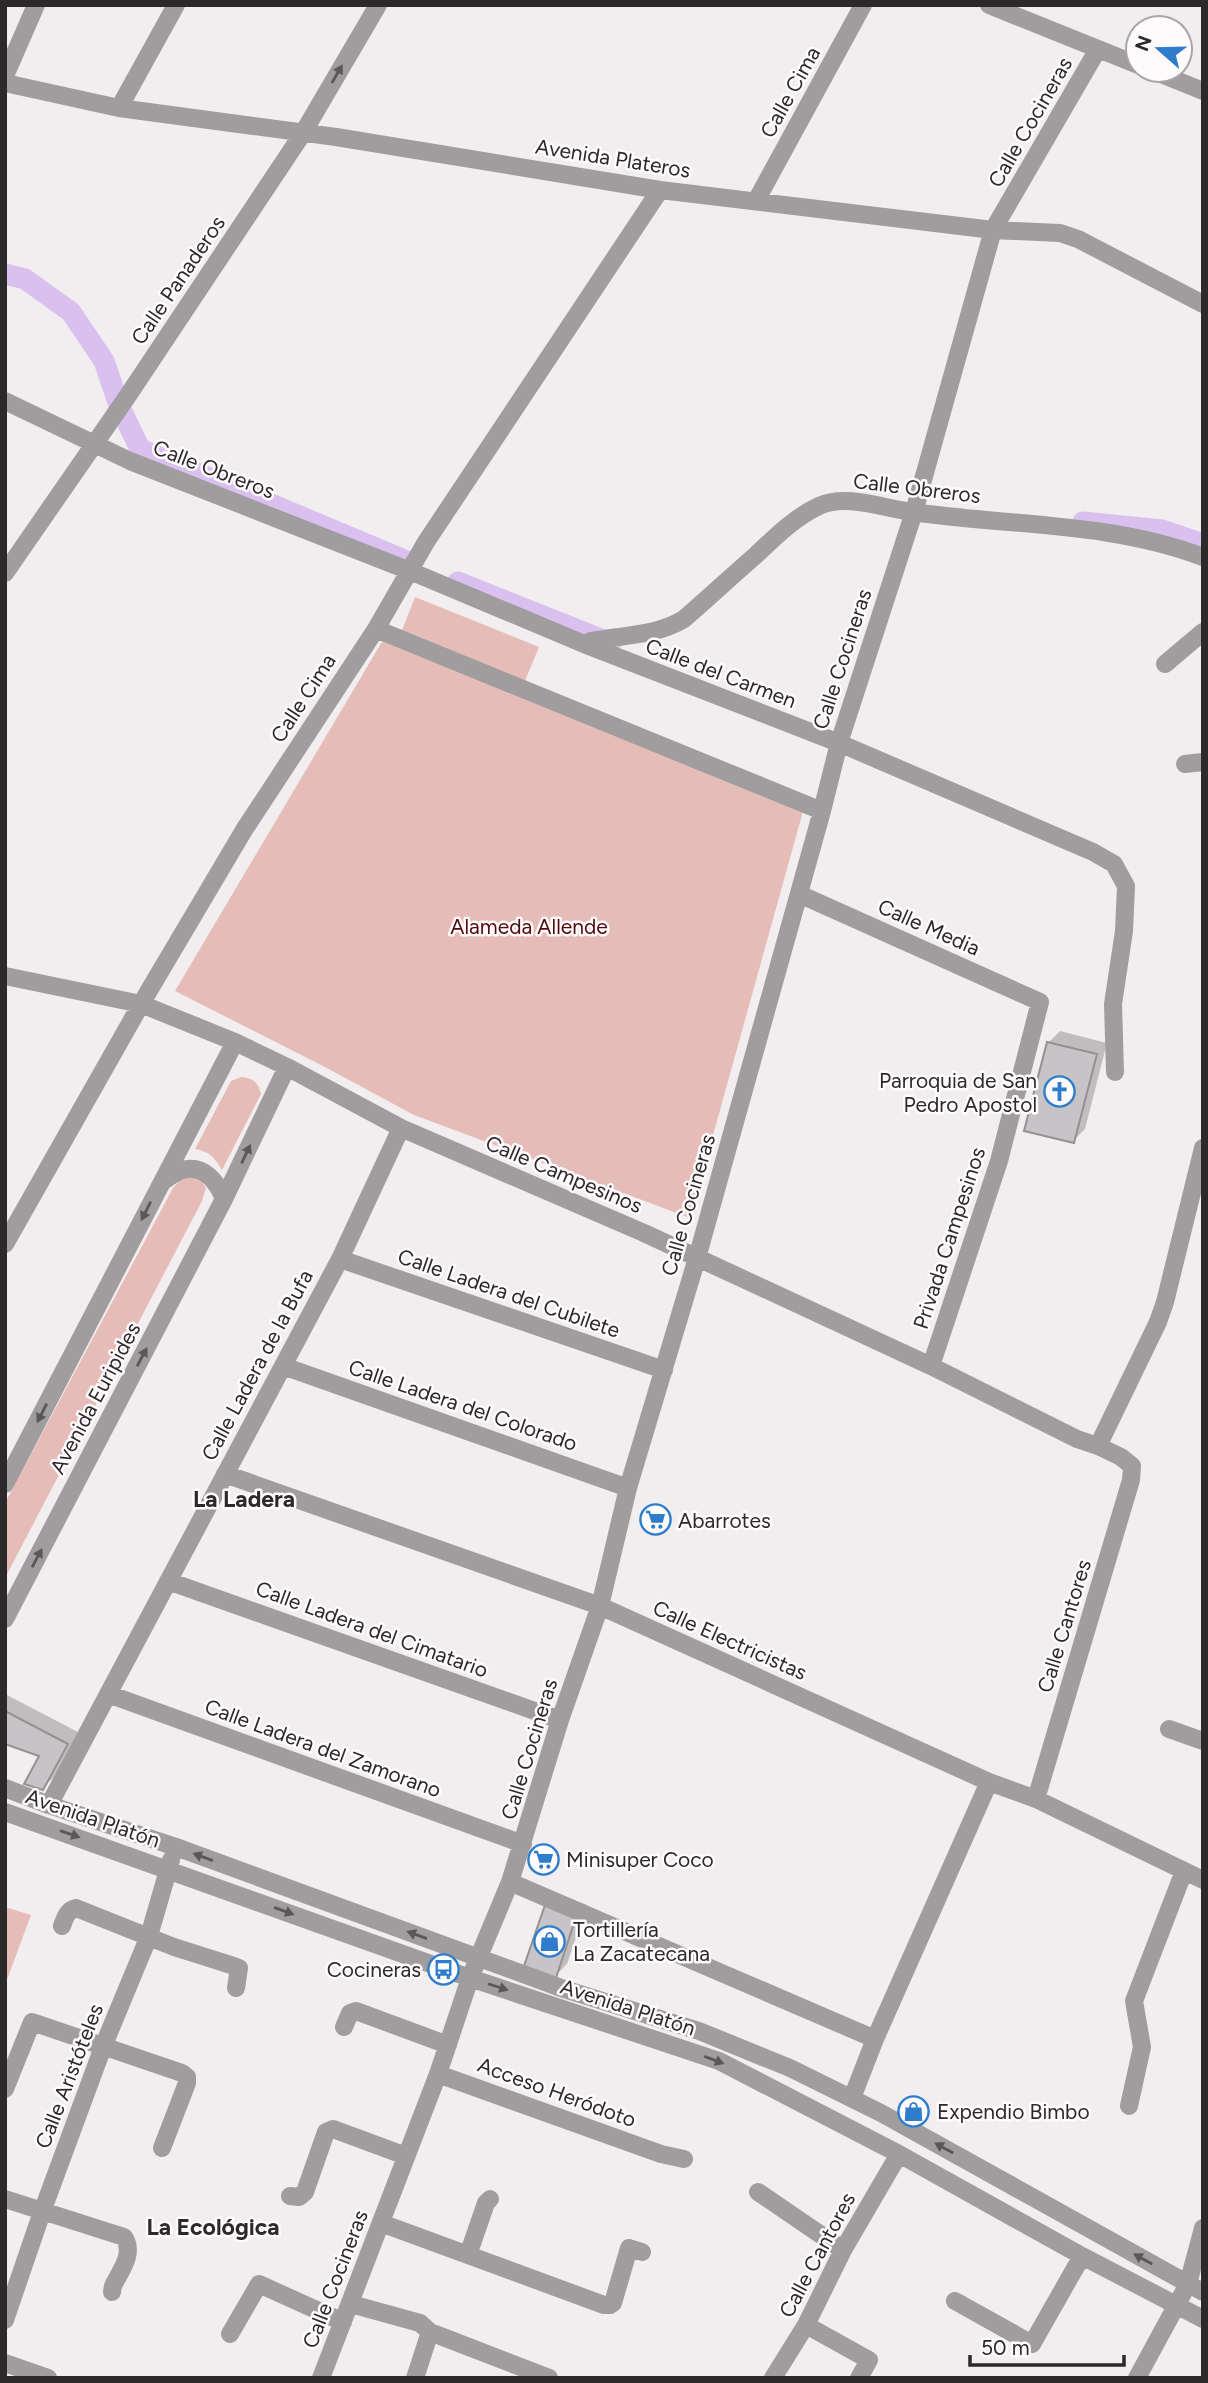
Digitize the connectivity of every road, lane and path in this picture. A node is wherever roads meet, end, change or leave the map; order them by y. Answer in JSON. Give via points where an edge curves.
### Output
{"nodes":[{"id":1,"x":36,"y":5,"type":"edge"},
{"id":2,"x":176,"y":5,"type":"edge"},
{"id":3,"x":378,"y":5,"type":"edge"},
{"id":4,"x":863,"y":5,"type":"edge"},
{"id":5,"x":989,"y":5,"type":"edge"},
{"id":6,"x":1098,"y":49,"type":"junction"},
{"id":7,"x":1124,"y":59,"type":"edge"},
{"id":8,"x":5,"y":76,"type":"edge"},
{"id":9,"x":5,"y":83,"type":"edge"},
{"id":10,"x":1186,"y":84,"type":"edge"},
{"id":11,"x":1203,"y":91,"type":"edge"},
{"id":12,"x":119,"y":108,"type":"junction"},
{"id":13,"x":303,"y":133,"type":"junction"},
{"id":14,"x":660,"y":190,"type":"junction"},
{"id":15,"x":757,"y":201,"type":"junction"},
{"id":16,"x":993,"y":230,"type":"junction"},
{"id":17,"x":1203,"y":304,"type":"edge"},
{"id":18,"x":5,"y":401,"type":"edge"},
{"id":19,"x":94,"y":444,"type":"junction"},
{"id":20,"x":914,"y":512,"type":"junction"},
{"id":21,"x":1203,"y":557,"type":"edge"},
{"id":22,"x":410,"y":571,"type":"junction"},
{"id":23,"x":5,"y":573,"type":"edge"},
{"id":24,"x":376,"y":629,"type":"junction"},
{"id":25,"x":1203,"y":632,"type":"edge"},
{"id":26,"x":584,"y":644,"type":"junction"},
{"id":27,"x":1165,"y":664,"type":"dead end"},
{"id":28,"x":839,"y":743,"type":"junction"},
{"id":29,"x":822,"y":811,"type":"junction"},
{"id":30,"x":799,"y":894,"type":"junction"},
{"id":31,"x":5,"y":976,"type":"edge"},
{"id":32,"x":1040,"y":1002,"type":"joint"},
{"id":33,"x":141,"y":1004,"type":"junction"},
{"id":34,"x":235,"y":1042,"type":"junction"},
{"id":35,"x":287,"y":1067,"type":"junction"},
{"id":36,"x":1115,"y":1072,"type":"dead end"},
{"id":37,"x":401,"y":1129,"type":"junction"},
{"id":38,"x":1203,"y":1148,"type":"edge"},
{"id":39,"x":161,"y":1183,"type":"junction"},
{"id":40,"x":225,"y":1199,"type":"junction"},
{"id":41,"x":5,"y":1244,"type":"edge"},
{"id":42,"x":697,"y":1258,"type":"junction"},
{"id":43,"x":340,"y":1259,"type":"junction"},
{"id":44,"x":283,"y":1366,"type":"junction"},
{"id":45,"x":931,"y":1366,"type":"junction"},
{"id":46,"x":664,"y":1370,"type":"junction"},
{"id":47,"x":1098,"y":1446,"type":"junction"},
{"id":48,"x":1132,"y":1466,"type":"joint"},
{"id":49,"x":225,"y":1474,"type":"junction"},
{"id":50,"x":5,"y":1484,"type":"edge"},
{"id":51,"x":628,"y":1488,"type":"junction"},
{"id":52,"x":168,"y":1581,"type":"junction"},
{"id":53,"x":600,"y":1606,"type":"junction"},
{"id":54,"x":5,"y":1619,"type":"edge"},
{"id":55,"x":108,"y":1694,"type":"junction"},
{"id":56,"x":560,"y":1720,"type":"junction"},
{"id":57,"x":1169,"y":1729,"type":"dead end"},
{"id":58,"x":1203,"y":1741,"type":"edge"},
{"id":59,"x":989,"y":1782,"type":"junction"},
{"id":60,"x":5,"y":1788,"type":"edge"},
{"id":61,"x":1036,"y":1799,"type":"junction"},
{"id":62,"x":49,"y":1805,"type":"junction"},
{"id":63,"x":5,"y":1812,"type":"edge"},
{"id":64,"x":523,"y":1844,"type":"junction"},
{"id":65,"x":176,"y":1847,"type":"junction"},
{"id":66,"x":168,"y":1868,"type":"junction"},
{"id":67,"x":1184,"y":1871,"type":"junction"},
{"id":68,"x":1203,"y":1880,"type":"edge"},
{"id":69,"x":510,"y":1882,"type":"junction"},
{"id":70,"x":62,"y":1926,"type":"dead end"},
{"id":71,"x":149,"y":1936,"type":"junction"},
{"id":72,"x":478,"y":1957,"type":"junction"},
{"id":73,"x":470,"y":1978,"type":"junction"},
{"id":74,"x":236,"y":1988,"type":"dead end"},
{"id":75,"x":344,"y":2027,"type":"dead end"},
{"id":76,"x":876,"y":2039,"type":"junction"},
{"id":77,"x":448,"y":2045,"type":"junction"},
{"id":78,"x":103,"y":2047,"type":"junction"},
{"id":79,"x":438,"y":2074,"type":"junction"},
{"id":80,"x":5,"y":2089,"type":"edge"},
{"id":81,"x":852,"y":2098,"type":"junction"},
{"id":82,"x":1129,"y":2106,"type":"dead end"},
{"id":83,"x":162,"y":2148,"type":"dead end"},
{"id":84,"x":899,"y":2154,"type":"junction"},
{"id":85,"x":406,"y":2156,"type":"junction"},
{"id":86,"x":684,"y":2159,"type":"dead end"},
{"id":87,"x":758,"y":2192,"type":"dead end"},
{"id":88,"x":290,"y":2196,"type":"dead end"},
{"id":89,"x":5,"y":2199,"type":"edge"},
{"id":90,"x":490,"y":2199,"type":"dead end"},
{"id":91,"x":42,"y":2212,"type":"junction"},
{"id":92,"x":382,"y":2223,"type":"junction"},
{"id":93,"x":1203,"y":2228,"type":"edge"},
{"id":94,"x":636,"y":2250,"type":"dead end"},
{"id":95,"x":843,"y":2250,"type":"junction"},
{"id":96,"x":468,"y":2255,"type":"junction"},
{"id":97,"x":1082,"y":2256,"type":"junction"},
{"id":98,"x":1195,"y":2288,"type":"edge"},
{"id":99,"x":112,"y":2292,"type":"dead end"},
{"id":100,"x":955,"y":2301,"type":"dead end"},
{"id":101,"x":351,"y":2304,"type":"junction"},
{"id":102,"x":1178,"y":2305,"type":"junction"},
{"id":103,"x":1203,"y":2319,"type":"edge"},
{"id":104,"x":5,"y":2320,"type":"edge"},
{"id":105,"x":343,"y":2322,"type":"junction"},
{"id":106,"x":806,"y":2325,"type":"junction"},
{"id":107,"x":430,"y":2332,"type":"junction"},
{"id":108,"x":230,"y":2334,"type":"dead end"},
{"id":109,"x":5,"y":2363,"type":"edge"},
{"id":110,"x":48,"y":2378,"type":"edge"},
{"id":111,"x":321,"y":2378,"type":"edge"},
{"id":112,"x":415,"y":2378,"type":"edge"},
{"id":113,"x":549,"y":2378,"type":"edge"},
{"id":114,"x":773,"y":2378,"type":"edge"},
{"id":115,"x":859,"y":2378,"type":"edge"},
{"id":116,"x":1137,"y":2378,"type":"edge"}],
"edges":[{"from":1,"to":8,"type":"street"},
{"from":2,"to":12,"type":"street"},
{"from":13,"to":3,"type":"street","name":"Calle Panaderos","one_way":true},
{"from":4,"to":15,"type":"street","name":"Calle Cima"},
{"from":5,"to":6,"type":"street"},
{"from":6,"to":7,"type":"street"},
{"from":6,"to":16,"type":"street","name":"Calle Cocineras"},
{"from":9,"to":12,"type":"street","name":"Avenida Plateros"},
{"from":10,"to":11,"type":"street"},
{"from":12,"to":13,"type":"street","name":"Avenida Plateros"},
{"from":13,"to":14,"type":"street","name":"Avenida Plateros"},
{"from":13,"to":19,"type":"street","name":"Calle Panaderos"},
{"from":14,"to":15,"type":"street","name":"Avenida Plateros"},
{"from":14,"to":22,"type":"street","name":"Calle Cima"},
{"from":15,"to":16,"type":"street","name":"Avenida Plateros"},
{"from":16,"to":17,"type":"street","name":"Avenida Plateros","via":[[1060,233],[1078,239]]},
{"from":16,"to":20,"type":"street","name":"Calle Cocineras"},
{"from":18,"to":19,"type":"street","name":"Calle Obreros"},
{"from":19,"to":22,"type":"street","name":"Calle Obreros"},
{"from":19,"to":23,"type":"street","name":"Calle Panaderos"},
{"from":20,"to":21,"type":"street","name":"Calle Obreros","via":[[1082,529],[1146,540]]},
{"from":20,"to":26,"type":"street","name":"Calle Obreros","via":[[855,502],[821,505],[790,524],[669,628]]},
{"from":20,"to":28,"type":"street","name":"Calle Cocineras"},
{"from":22,"to":24,"type":"street","name":"Calle Cima"},
{"from":22,"to":26,"type":"street","name":"Calle del Carmen"},
{"from":24,"to":29,"type":"street"},
{"from":24,"to":33,"type":"street","name":"Calle Cima","via":[[244,830]]},
{"from":25,"to":27,"type":"street"},
{"from":26,"to":28,"type":"street","name":"Calle del Carmen"},
{"from":28,"to":29,"type":"street","name":"Calle Cocineras"},
{"from":28,"to":36,"type":"street","name":"Calle del Carmen","via":[[1114,864],[1126,886],[1113,1004]]},
{"from":29,"to":30,"type":"street","name":"Calle Cocineras"},
{"from":30,"to":32,"type":"street","name":"Calle Media"},
{"from":30,"to":42,"type":"street","name":"Calle Cocineras"},
{"from":31,"to":33,"type":"street","name":"Calle Campesinos"},
{"from":32,"to":45,"type":"street","name":"Privada Campesinos","via":[[999,1161]]},
{"from":33,"to":34,"type":"street","name":"Calle Campesinos"},
{"from":33,"to":41,"type":"street","name":"Calle Cima"},
{"from":34,"to":35,"type":"street","name":"Calle Campesinos"},
{"from":34,"to":39,"type":"street","name":"Avenida Euripides"},
{"from":35,"to":37,"type":"street","name":"Calle Campesinos"},
{"from":40,"to":35,"type":"street","name":"Avenida Euripides","one_way":true},
{"from":37,"to":42,"type":"street","name":"Calle Campesinos"},
{"from":37,"to":43,"type":"street","name":"Calle Ladera de la Bufa"},
{"from":38,"to":47,"type":"street","via":[[1158,1322]]},
{"from":39,"to":40,"type":"street","via":[[181,1170],[198,1169],[212,1178]]},
{"from":39,"to":50,"type":"street","name":"Avenida Euripides","one_way":true},
{"from":54,"to":40,"type":"street","name":"Avenida Euripides","one_way":true},
{"from":42,"to":45,"type":"street","name":"Calle Campesinos"},
{"from":42,"to":46,"type":"street","name":"Calle Cocineras"},
{"from":43,"to":44,"type":"street","name":"Calle Ladera de la Bufa"},
{"from":43,"to":46,"type":"street","name":"Calle Ladera del Cubilete"},
{"from":44,"to":49,"type":"street","name":"Calle Ladera de la Bufa"},
{"from":44,"to":51,"type":"street","name":"Calle Ladera del Colorado"},
{"from":45,"to":47,"type":"street","name":"Calle Campesinos"},
{"from":46,"to":51,"type":"street","name":"Calle Cocineras"},
{"from":47,"to":48,"type":"street","name":"Calle Campesinos"},
{"from":48,"to":61,"type":"street","name":"Calle Cantores"},
{"from":49,"to":52,"type":"street","name":"Calle Ladera de la Bufa"},
{"from":49,"to":53,"type":"street","name":"Calle Electricistas"},
{"from":51,"to":53,"type":"street","name":"Calle Cocineras"},
{"from":52,"to":55,"type":"street","name":"Calle Ladera de la Bufa"},
{"from":52,"to":56,"type":"street","name":"Calle Ladera del Cimatario"},
{"from":53,"to":56,"type":"street","name":"Calle Cocineras"},
{"from":53,"to":59,"type":"street","name":"Calle Electricistas"},
{"from":55,"to":62,"type":"street","name":"Calle Ladera de la Bufa"},
{"from":55,"to":64,"type":"street","name":"Calle Ladera del Zamorano"},
{"from":56,"to":64,"type":"street","name":"Calle Cocineras"},
{"from":57,"to":58,"type":"street"},
{"from":59,"to":61,"type":"street","name":"Calle Electricistas"},
{"from":59,"to":76,"type":"street"},
{"from":60,"to":62,"type":"street","name":"Avenida Platón"},
{"from":61,"to":67,"type":"street","name":"Calle Electricistas"},
{"from":62,"to":65,"type":"street","name":"Avenida Platón"},
{"from":63,"to":66,"type":"street","name":"Avenida Platón","one_way":true},
{"from":64,"to":69,"type":"street","name":"Calle Cocineras"},
{"from":65,"to":66,"type":"street","name":"Calle Aristóteles"},
{"from":72,"to":65,"type":"street","name":"Avenida Platón","one_way":true},
{"from":66,"to":71,"type":"street","name":"Calle Aristóteles"},
{"from":66,"to":73,"type":"street","name":"Avenida Platón","one_way":true},
{"from":67,"to":68,"type":"street","name":"Calle Electricistas"},
{"from":67,"to":82,"type":"street","via":[[1134,2001],[1142,2046]]},
{"from":69,"to":72,"type":"street","name":"Calle Cocineras"},
{"from":69,"to":76,"type":"street"},
{"from":70,"to":71,"type":"street","via":[[76,1908]]},
{"from":71,"to":74,"type":"street","via":[[239,1968]]},
{"from":71,"to":78,"type":"street","name":"Calle Aristóteles"},
{"from":72,"to":73,"type":"street","name":"Calle Cocineras"},
{"from":72,"to":81,"type":"street","name":"Avenida Platón","via":[[699,2031]]},
{"from":73,"to":77,"type":"street","name":"Calle Cocineras"},
{"from":73,"to":84,"type":"street","name":"Avenida Platón","one_way":true,"via":[[719,2061]]},
{"from":75,"to":77,"type":"street","via":[[350,2013],[356,2011]]},
{"from":76,"to":81,"type":"street"},
{"from":77,"to":79,"type":"street","name":"Calle Cocineras"},
{"from":78,"to":80,"type":"street","via":[[32,2022]]},
{"from":78,"to":83,"type":"street","via":[[187,2077]]},
{"from":78,"to":91,"type":"street","name":"Calle Aristóteles"},
{"from":79,"to":85,"type":"street","name":"Calle Cocineras"},
{"from":79,"to":86,"type":"street","name":"Acceso Heródoto"},
{"from":98,"to":81,"type":"street","name":"Avenida Platón","one_way":true},
{"from":84,"to":95,"type":"street","name":"Calle Cantores"},
{"from":84,"to":97,"type":"street","name":"Avenida Platón"},
{"from":85,"to":88,"type":"street","via":[[333,2129],[326,2132],[305,2192]]},
{"from":85,"to":92,"type":"street","name":"Calle Cocineras"},
{"from":87,"to":95,"type":"street"},
{"from":89,"to":91,"type":"street"},
{"from":90,"to":96,"type":"street"},
{"from":91,"to":99,"type":"street","via":[[124,2237],[129,2253]]},
{"from":91,"to":104,"type":"street","name":"Calle Aristóteles"},
{"from":92,"to":96,"type":"street"},
{"from":92,"to":101,"type":"street","name":"Calle Cocineras"},
{"from":93,"to":98,"type":"street"},
{"from":94,"to":96,"type":"street","via":[[610,2305]]},
{"from":95,"to":106,"type":"street","name":"Calle Cantores"},
{"from":97,"to":100,"type":"street","via":[[1032,2344]]},
{"from":97,"to":102,"type":"street","name":"Avenida Platón"},
{"from":98,"to":102,"type":"street"},
{"from":101,"to":105,"type":"street","name":"Calle Cocineras"},
{"from":101,"to":107,"type":"street","via":[[420,2323]]},
{"from":102,"to":103,"type":"street","name":"Avenida Platón"},
{"from":102,"to":116,"type":"street"},
{"from":105,"to":108,"type":"street","via":[[258,2284]]},
{"from":105,"to":111,"type":"street","name":"Calle Cocineras"},
{"from":106,"to":114,"type":"street","name":"Calle Cantores"},
{"from":106,"to":115,"type":"street","via":[[869,2360]]},
{"from":107,"to":112,"type":"street"},
{"from":107,"to":113,"type":"street"},
{"from":109,"to":110,"type":"street"}]}
